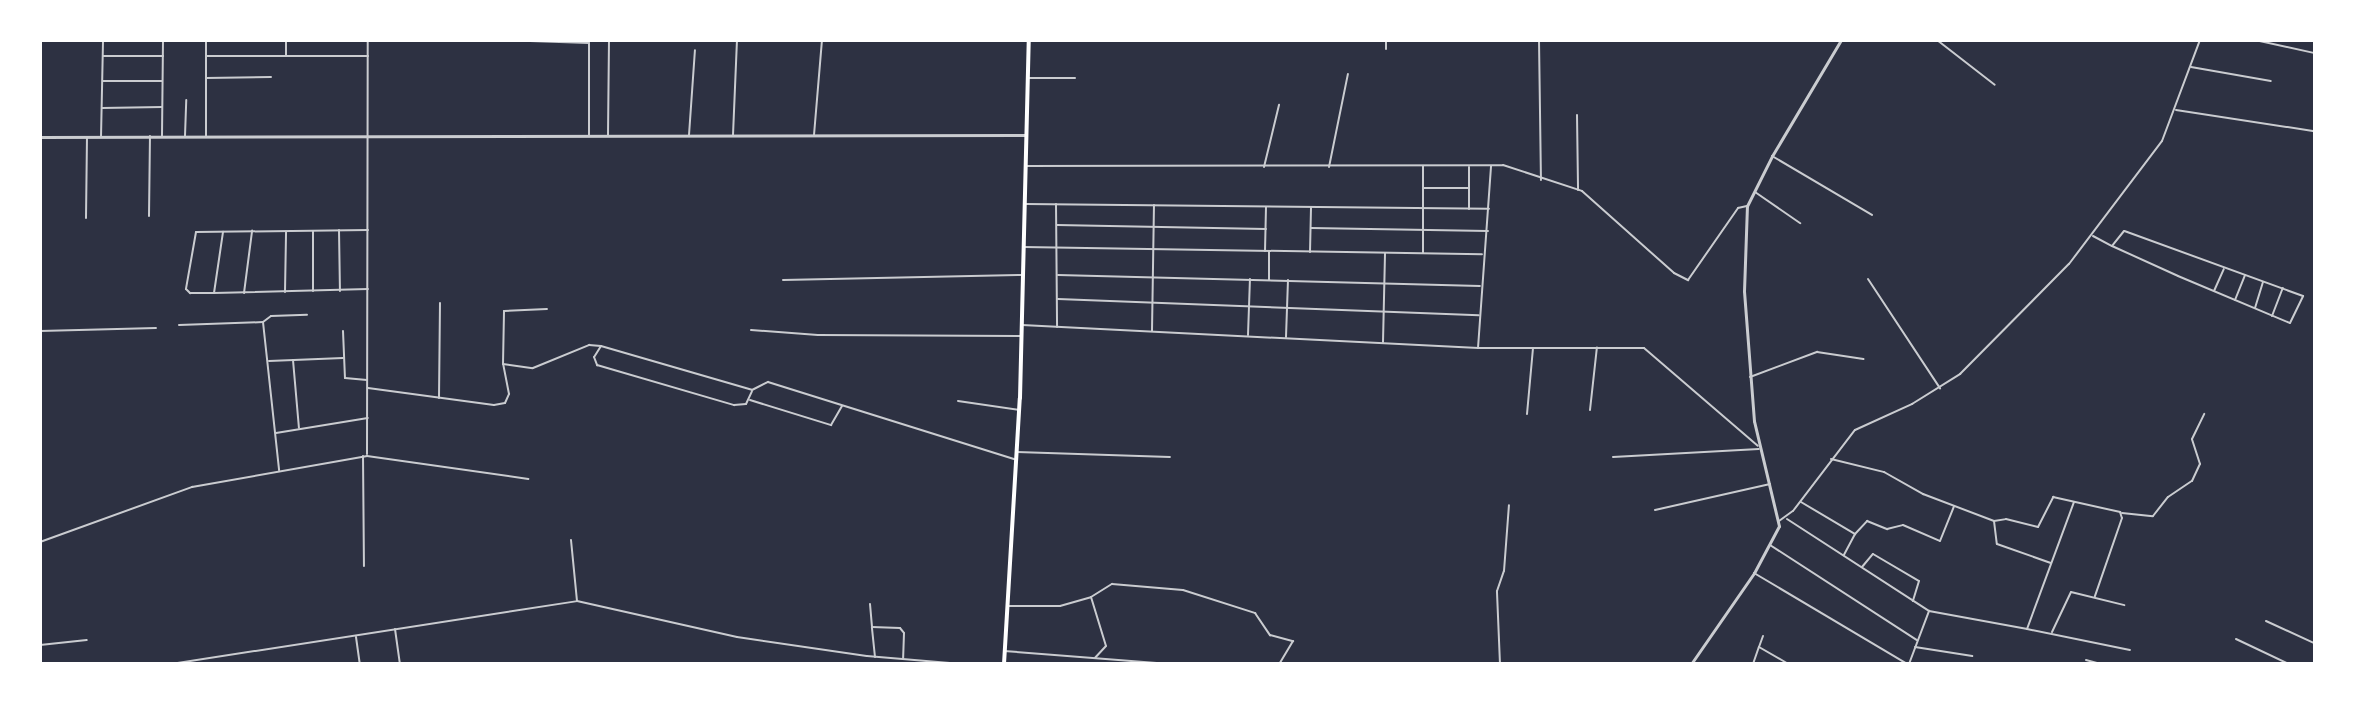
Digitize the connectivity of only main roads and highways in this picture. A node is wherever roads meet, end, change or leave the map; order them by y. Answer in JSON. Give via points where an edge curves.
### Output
{"nodes":[{"id":1,"x":1029,"y":40,"type":"edge"},
{"id":2,"x":1004,"y":663,"type":"edge"}],
"edges":[{"from":1,"to":2,"type":"main road","via":[[1022,336]]}]}
